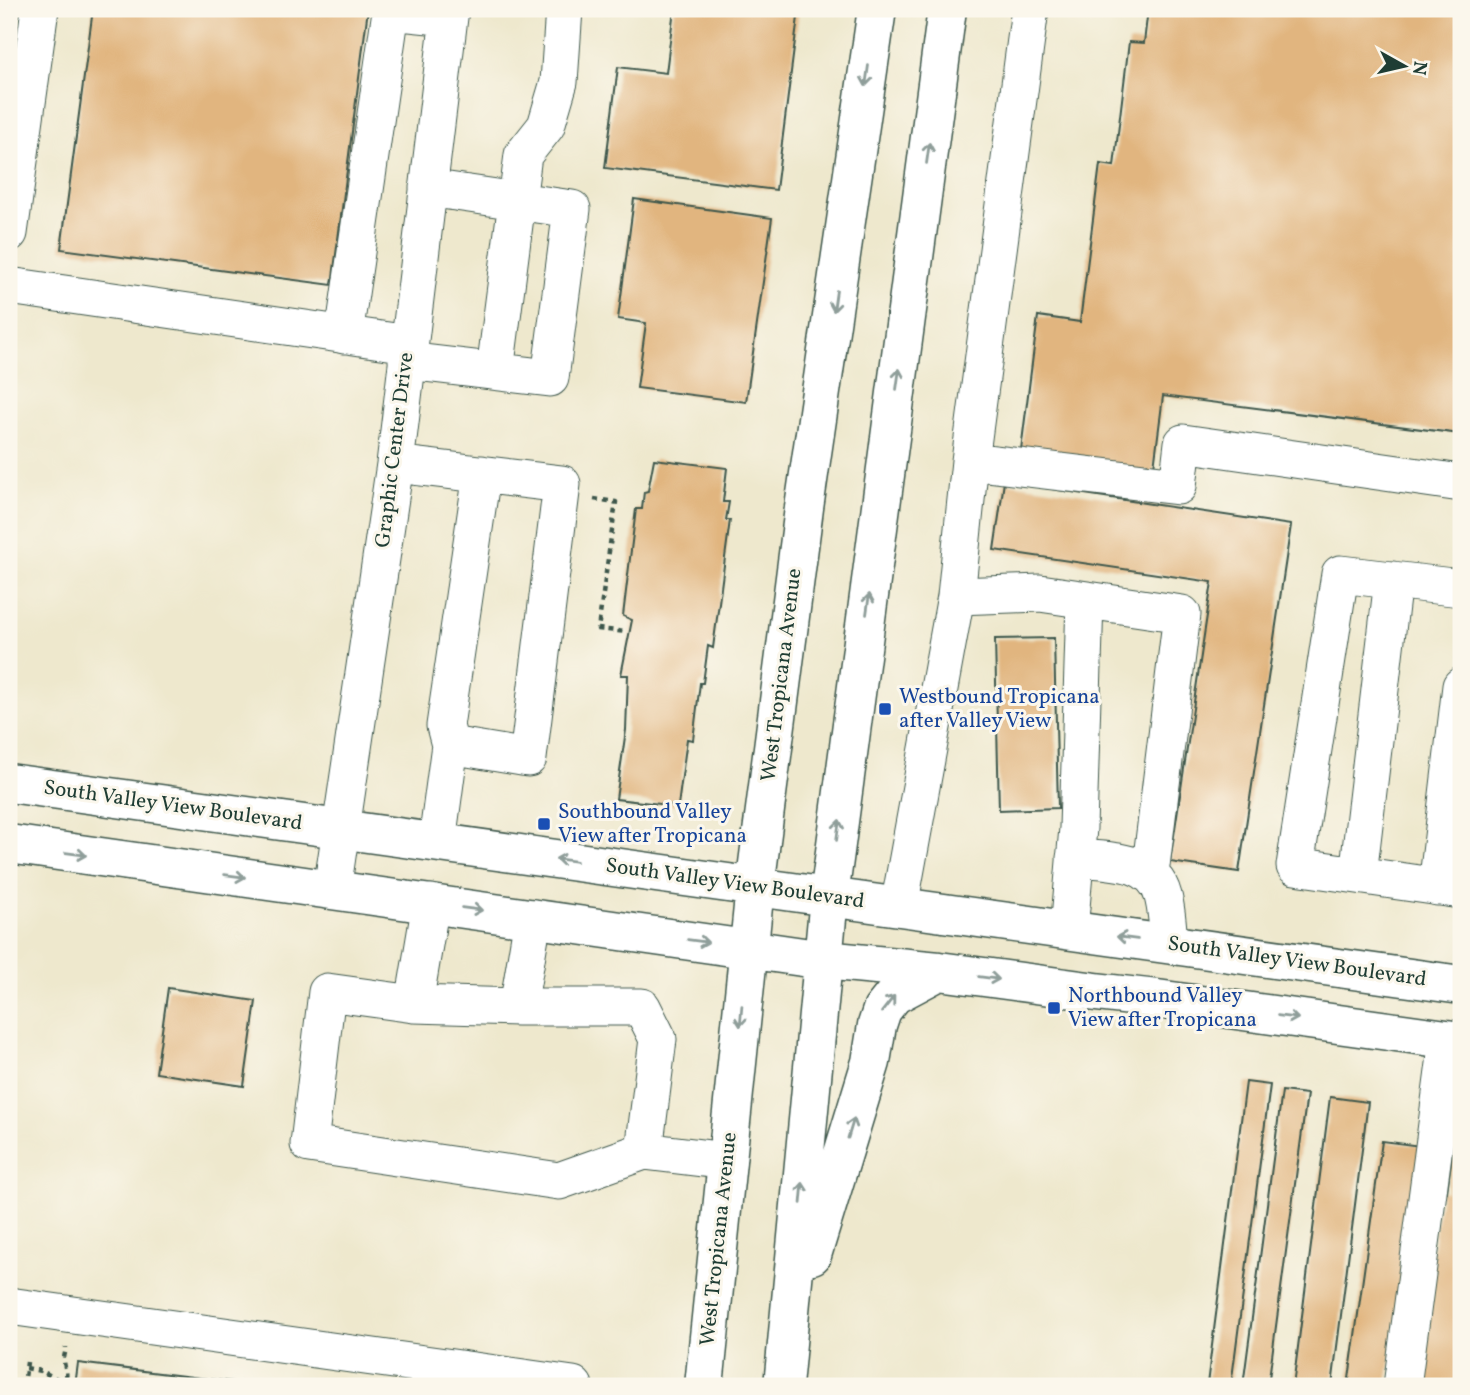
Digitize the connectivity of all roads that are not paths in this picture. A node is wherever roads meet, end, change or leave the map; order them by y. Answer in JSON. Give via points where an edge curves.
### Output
{"nodes":[{"id":1,"x":40,"y":9,"type":"edge"},
{"id":2,"x":564,"y":9,"type":"edge"},
{"id":3,"x":877,"y":9,"type":"edge"},
{"id":4,"x":947,"y":9,"type":"edge"},
{"id":5,"x":1030,"y":9,"type":"edge"},
{"id":6,"x":391,"y":10,"type":"edge"},
{"id":7,"x":449,"y":13,"type":"edge"},
{"id":8,"x":428,"y":188,"type":"junction"},
{"id":9,"x":516,"y":201,"type":"junction"},
{"id":10,"x":9,"y":233,"type":"edge"},
{"id":11,"x":9,"y":286,"type":"edge"},
{"id":12,"x":344,"y":335,"type":"junction"},
{"id":13,"x":408,"y":352,"type":"junction"},
{"id":14,"x":495,"y":371,"type":"junction"},
{"id":15,"x":970,"y":461,"type":"junction"},
{"id":16,"x":395,"y":464,"type":"junction"},
{"id":17,"x":482,"y":474,"type":"junction"},
{"id":18,"x":1461,"y":484,"type":"edge"},
{"id":19,"x":1393,"y":580,"type":"junction"},
{"id":20,"x":1461,"y":588,"type":"edge"},
{"id":21,"x":956,"y":596,"type":"junction"},
{"id":22,"x":1085,"y":600,"type":"junction"},
{"id":23,"x":1461,"y":686,"type":"edge"},
{"id":24,"x":450,"y":745,"type":"junction"},
{"id":25,"x":9,"y":783,"type":"edge"},
{"id":26,"x":51,"y":789,"type":"junction"},
{"id":27,"x":9,"y":794,"type":"edge"},
{"id":28,"x":341,"y":829,"type":"junction"},
{"id":29,"x":437,"y":842,"type":"junction"},
{"id":30,"x":9,"y":844,"type":"edge"},
{"id":31,"x":1076,"y":858,"type":"junction"},
{"id":32,"x":1150,"y":874,"type":"junction"},
{"id":33,"x":1358,"y":875,"type":"junction"},
{"id":34,"x":755,"y":887,"type":"junction"},
{"id":35,"x":1449,"y":888,"type":"edge"},
{"id":36,"x":332,"y":890,"type":"junction"},
{"id":37,"x":829,"y":897,"type":"junction"},
{"id":38,"x":430,"y":904,"type":"junction"},
{"id":39,"x":899,"y":907,"type":"junction"},
{"id":40,"x":533,"y":918,"type":"junction"},
{"id":41,"x":1069,"y":930,"type":"junction"},
{"id":42,"x":1169,"y":944,"type":"junction"},
{"id":43,"x":748,"y":948,"type":"junction"},
{"id":44,"x":824,"y":960,"type":"junction"},
{"id":45,"x":939,"y":971,"type":"junction"},
{"id":46,"x":1459,"y":984,"type":"edge"},
{"id":47,"x":1157,"y":999,"type":"junction"},
{"id":48,"x":414,"y":1004,"type":"junction"},
{"id":49,"x":518,"y":1007,"type":"junction"},
{"id":50,"x":1454,"y":1040,"type":"edge"},
{"id":51,"x":644,"y":1151,"type":"junction"},
{"id":52,"x":727,"y":1161,"type":"junction"},
{"id":53,"x":9,"y":1307,"type":"edge"},
{"id":54,"x":789,"y":1334,"type":"junction"},
{"id":55,"x":574,"y":1386,"type":"edge"},
{"id":56,"x":704,"y":1386,"type":"edge"},
{"id":57,"x":783,"y":1386,"type":"edge"},
{"id":58,"x":1402,"y":1386,"type":"edge"}],
"edges":[{"from":1,"to":10,"type":"street"},
{"from":2,"to":9,"type":"street","via":[[559,82],[546,125],[523,155]]},
{"from":3,"to":34,"type":"main road","name":"West Tropicana Avenue","one_way":true,"via":[[804,508]]},
{"from":37,"to":4,"type":"main road","one_way":true},
{"from":5,"to":15,"type":"street"},
{"from":6,"to":7,"type":"street"},
{"from":6,"to":12,"type":"street"},
{"from":7,"to":8,"type":"street","name":"Graphic Center Drive"},
{"from":8,"to":9,"type":"street"},
{"from":8,"to":13,"type":"street","name":"Graphic Center Drive"},
{"from":9,"to":14,"type":"street"},
{"from":9,"to":14,"type":"street","via":[[572,209],[550,378]]},
{"from":11,"to":12,"type":"street"},
{"from":12,"to":13,"type":"street"},
{"from":13,"to":14,"type":"street"},
{"from":13,"to":16,"type":"street","name":"Graphic Center Drive"},
{"from":15,"to":18,"type":"street","via":[[1178,486],[1183,443]]},
{"from":15,"to":21,"type":"street"},
{"from":16,"to":17,"type":"street"},
{"from":16,"to":28,"type":"street","name":"Graphic Center Drive"},
{"from":17,"to":24,"type":"street","via":[[445,726]]},
{"from":17,"to":24,"type":"street","via":[[562,484],[528,758]]},
{"from":19,"to":20,"type":"street"},
{"from":19,"to":33,"type":"street"},
{"from":19,"to":33,"type":"street","via":[[1340,574],[1295,866]]},
{"from":21,"to":22,"type":"street","via":[[1040,593]]},
{"from":21,"to":39,"type":"street"},
{"from":22,"to":31,"type":"street"},
{"from":22,"to":32,"type":"street","via":[[1182,614]]},
{"from":23,"to":35,"type":"street"},
{"from":24,"to":29,"type":"street"},
{"from":25,"to":26,"type":"main road","name":"South Valley View Boulevard"},
{"from":26,"to":27,"type":"main road"},
{"from":26,"to":28,"type":"main road","name":"South Valley View Boulevard"},
{"from":28,"to":29,"type":"main road","name":"South Valley View Boulevard"},
{"from":28,"to":36,"type":"street","name":"Graphic Center Drive"},
{"from":34,"to":29,"type":"main road","name":"South Valley View Boulevard","one_way":true},
{"from":30,"to":36,"type":"main road","one_way":true},
{"from":31,"to":32,"type":"street","via":[[1120,863]]},
{"from":31,"to":41,"type":"street"},
{"from":32,"to":42,"type":"street","via":[[1163,895]]},
{"from":33,"to":35,"type":"street"},
{"from":34,"to":37,"type":"main road","name":"South Valley View Boulevard"},
{"from":34,"to":43,"type":"main road","name":"West Tropicana Avenue"},
{"from":36,"to":38,"type":"main road"},
{"from":37,"to":39,"type":"main road","name":"South Valley View Boulevard"},
{"from":37,"to":44,"type":"main road"},
{"from":38,"to":40,"type":"main road","one_way":true},
{"from":38,"to":48,"type":"street"},
{"from":39,"to":41,"type":"main road","name":"South Valley View Boulevard"},
{"from":40,"to":43,"type":"main road","one_way":true},
{"from":40,"to":49,"type":"street"},
{"from":42,"to":41,"type":"main road","name":"South Valley View Boulevard","one_way":true},
{"from":42,"to":46,"type":"main road","name":"South Valley View Boulevard"},
{"from":42,"to":47,"type":"main road"},
{"from":43,"to":44,"type":"main road"},
{"from":43,"to":52,"type":"main road","name":"West Tropicana Avenue","one_way":true},
{"from":44,"to":45,"type":"main road"},
{"from":54,"to":44,"type":"main road","one_way":true},
{"from":45,"to":47,"type":"main road","one_way":true},
{"from":54,"to":45,"type":"main road","one_way":true,"via":[[871,1062],[882,1010],[894,995]]},
{"from":46,"to":50,"type":"main road"},
{"from":47,"to":50,"type":"main road","one_way":true},
{"from":48,"to":49,"type":"street"},
{"from":48,"to":51,"type":"street","via":[[327,992],[310,1144],[559,1181]]},
{"from":49,"to":51,"type":"street","via":[[642,1007],[658,1039]]},
{"from":50,"to":58,"type":"street","via":[[1445,1064]]},
{"from":51,"to":52,"type":"street"},
{"from":52,"to":56,"type":"main road","name":"West Tropicana Avenue"},
{"from":53,"to":55,"type":"street"},
{"from":54,"to":57,"type":"main road"}]}
